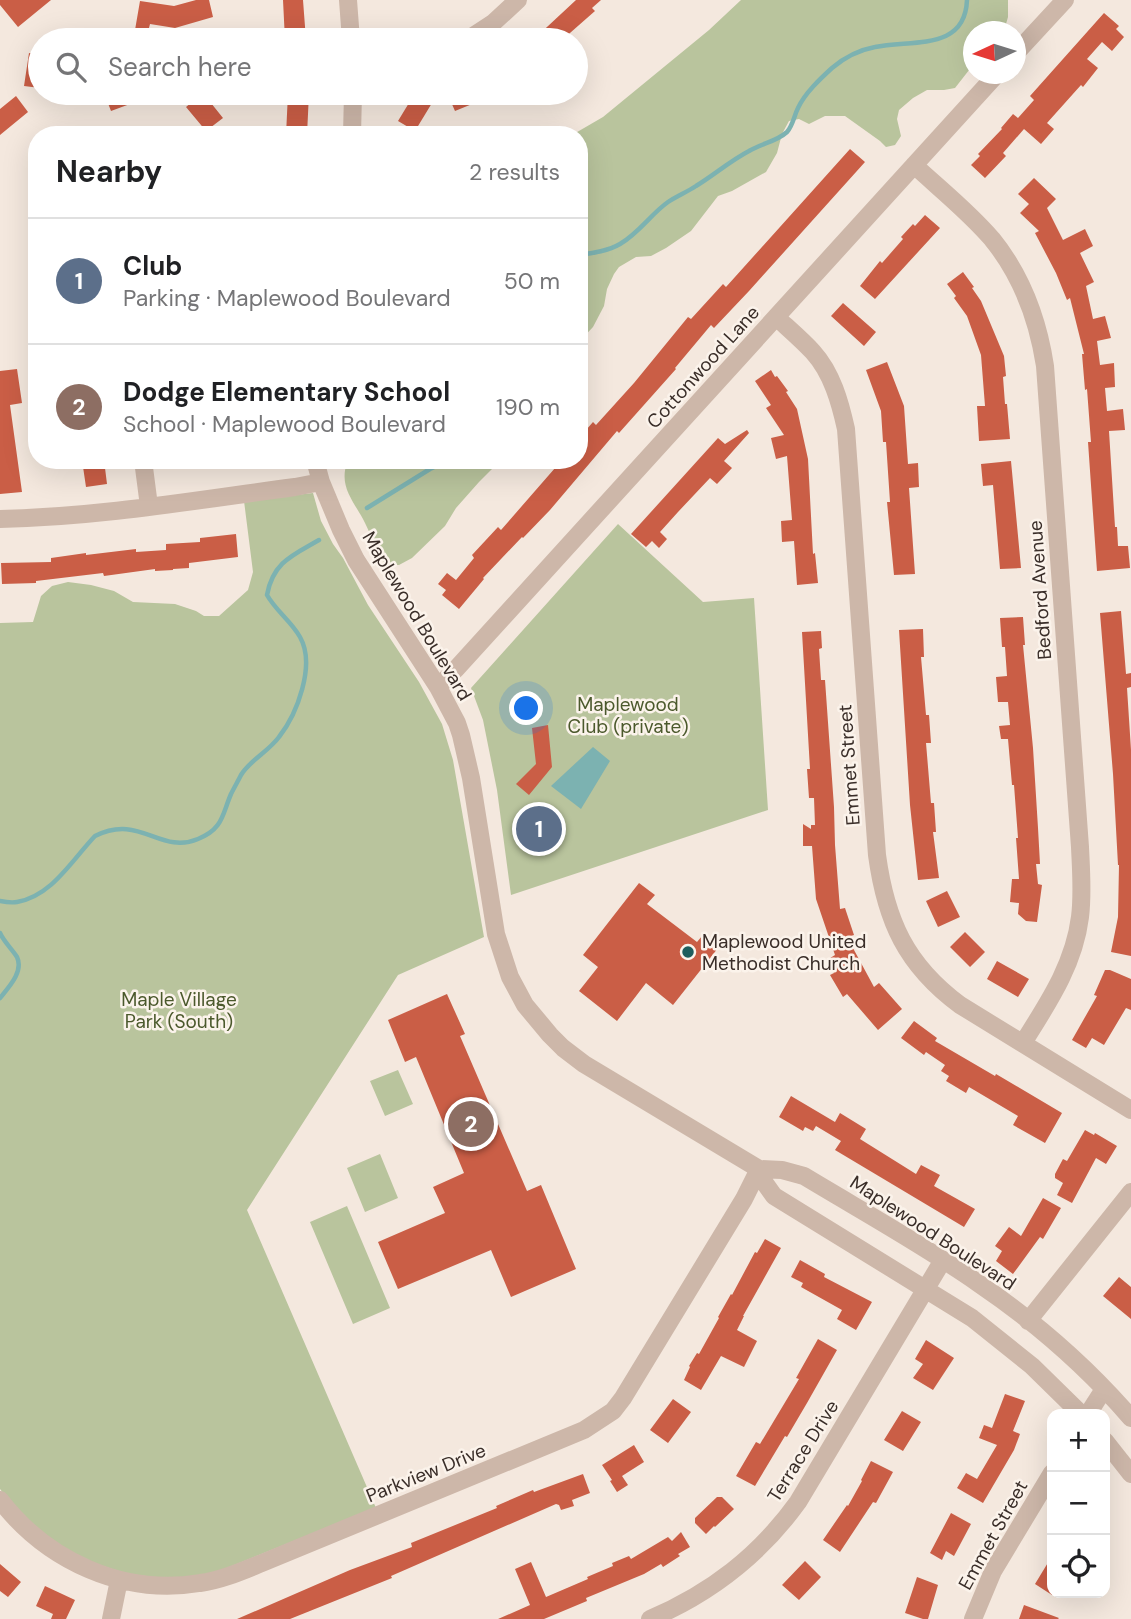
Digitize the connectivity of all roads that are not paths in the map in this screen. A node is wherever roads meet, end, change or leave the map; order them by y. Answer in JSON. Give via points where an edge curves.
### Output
{"nodes":[{"id":1,"x":348,"y":0,"type":"edge"},
{"id":2,"x":519,"y":0,"type":"edge"},
{"id":3,"x":1065,"y":0,"type":"edge"},
{"id":4,"x":350,"y":28,"type":"edge"},
{"id":5,"x":485,"y":28,"type":"edge"},
{"id":6,"x":1026,"y":42,"type":"edge"},
{"id":7,"x":988,"y":84,"type":"edge"},
{"id":8,"x":353,"y":105,"type":"edge"},
{"id":9,"x":352,"y":126,"type":"edge"},
{"id":10,"x":914,"y":165,"type":"junction"},
{"id":11,"x":776,"y":317,"type":"junction"},
{"id":12,"x":144,"y":469,"type":"edge"},
{"id":13,"x":317,"y":469,"type":"edge"},
{"id":14,"x":321,"y":482,"type":"junction"},
{"id":15,"x":149,"y":506,"type":"junction"},
{"id":16,"x":0,"y":519,"type":"edge"},
{"id":17,"x":438,"y":687,"type":"junction"},
{"id":18,"x":1023,"y":1044,"type":"junction"},
{"id":19,"x":1131,"y":1110,"type":"edge"},
{"id":20,"x":759,"y":1169,"type":"junction"},
{"id":21,"x":1131,"y":1192,"type":"edge"},
{"id":22,"x":943,"y":1260,"type":"junction"},
{"id":23,"x":926,"y":1289,"type":"junction"},
{"id":24,"x":1028,"y":1321,"type":"junction"},
{"id":25,"x":1104,"y":1389,"type":"junction"},
{"id":26,"x":1076,"y":1409,"type":"edge"},
{"id":27,"x":1091,"y":1409,"type":"edge"},
{"id":28,"x":1131,"y":1418,"type":"edge"},
{"id":29,"x":1110,"y":1447,"type":"edge"},
{"id":30,"x":1131,"y":1474,"type":"edge"},
{"id":31,"x":1047,"y":1481,"type":"edge"},
{"id":32,"x":0,"y":1500,"type":"edge"},
{"id":33,"x":119,"y":1580,"type":"junction"},
{"id":34,"x":687,"y":1611,"type":"edge"},
{"id":35,"x":111,"y":1619,"type":"edge"},
{"id":36,"x":650,"y":1619,"type":"edge"},
{"id":37,"x":973,"y":1619,"type":"edge"}],
"edges":[{"from":1,"to":4,"type":"street"},
{"from":2,"to":5,"type":"street"},
{"from":3,"to":6,"type":"street"},
{"from":7,"to":10,"type":"street","name":"Cottonwood Lane"},
{"from":8,"to":9,"type":"street"},
{"from":10,"to":11,"type":"street","name":"Cottonwood Lane"},
{"from":10,"to":18,"type":"street","name":"Bedford Avenue","via":[[976,222],[1007,261],[1033,313],[1045,366],[1082,898],[1067,967]]},
{"from":11,"to":17,"type":"street","name":"Cottonwood Lane"},
{"from":11,"to":18,"type":"street","name":"Emmet Street","via":[[821,363],[835,390],[846,429],[877,855],[887,906],[906,950],[932,982]]},
{"from":12,"to":15,"type":"street"},
{"from":13,"to":14,"type":"street","name":"Maplewood Boulevard"},
{"from":14,"to":15,"type":"street"},
{"from":14,"to":17,"type":"street","name":"Maplewood Boulevard","via":[[356,560]]},
{"from":15,"to":16,"type":"street"},
{"from":17,"to":20,"type":"street","name":"Maplewood Boulevard","via":[[464,748],[499,948],[525,1005],[573,1056]]},
{"from":18,"to":19,"type":"street","name":"Emmet Street"},
{"from":20,"to":22,"type":"street","name":"Maplewood Boulevard","via":[[804,1176]]},
{"from":20,"to":23,"type":"street","name":"Maplewood Boulevard","via":[[769,1189],[785,1203]]},
{"from":20,"to":33,"type":"street","name":"Parkview Drive","via":[[623,1398],[599,1421],[229,1576],[176,1586]]},
{"from":21,"to":24,"type":"street"},
{"from":22,"to":23,"type":"street","name":"Terrace Drive"},
{"from":22,"to":24,"type":"street","name":"Maplewood Boulevard"},
{"from":23,"to":26,"type":"street","name":"Maplewood Boulevard","via":[[1003,1342]]},
{"from":23,"to":34,"type":"street","name":"Terrace Drive","via":[[784,1521],[744,1563]]},
{"from":24,"to":25,"type":"street","name":"Maplewood Boulevard"},
{"from":25,"to":27,"type":"street"},
{"from":25,"to":28,"type":"street","name":"Maplewood Boulevard"},
{"from":29,"to":30,"type":"street"},
{"from":31,"to":37,"type":"street","name":"Emmet Street","via":[[993,1571]]},
{"from":32,"to":33,"type":"street","name":"Parkview Drive","via":[[24,1528],[56,1553]]},
{"from":33,"to":35,"type":"street"},
{"from":34,"to":36,"type":"street","name":"Terrace Drive"}]}
